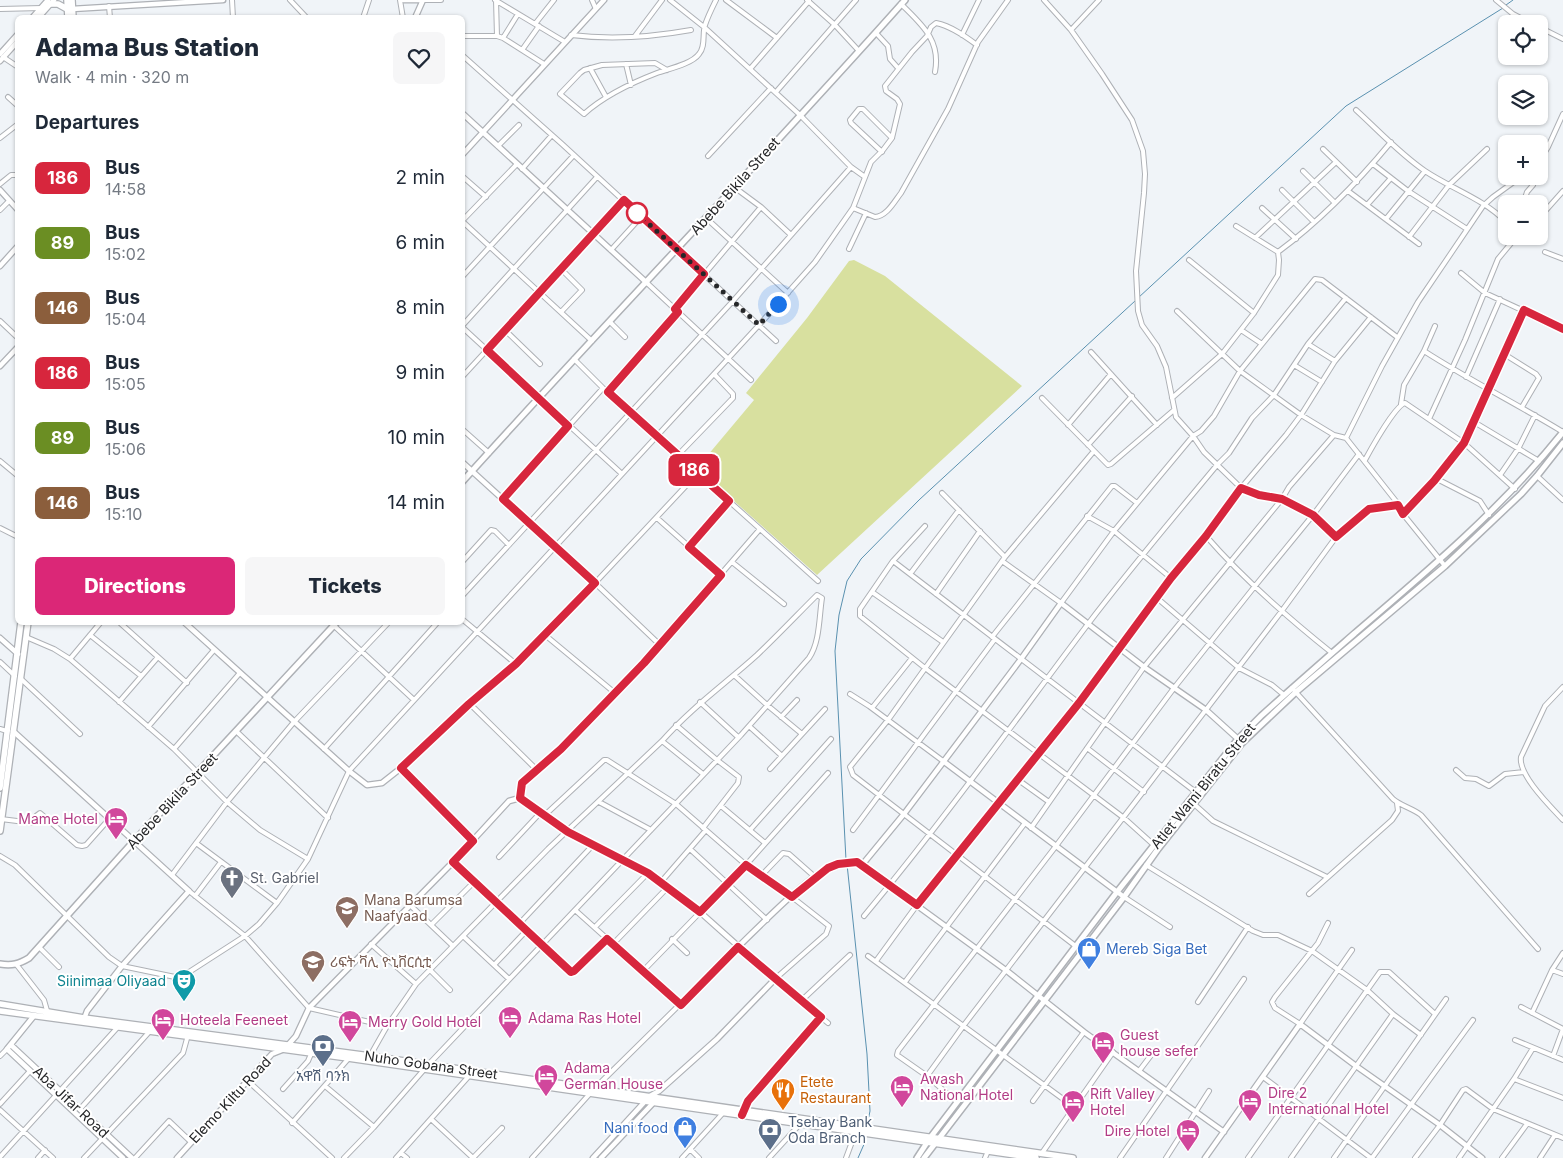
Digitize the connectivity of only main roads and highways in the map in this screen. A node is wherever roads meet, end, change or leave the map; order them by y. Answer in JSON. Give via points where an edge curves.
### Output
{"nodes":[{"id":1,"x":67,"y":0,"type":"edge"},
{"id":2,"x":72,"y":0,"type":"edge"},
{"id":3,"x":903,"y":2,"type":"edge"},
{"id":4,"x":48,"y":4,"type":"edge"},
{"id":5,"x":70,"y":9,"type":"junction"},
{"id":6,"x":69,"y":15,"type":"edge"},
{"id":7,"x":72,"y":15,"type":"edge"},
{"id":8,"x":1563,"y":432,"type":"edge"},
{"id":9,"x":1563,"y":443,"type":"edge"},
{"id":10,"x":465,"y":479,"type":"edge"},
{"id":11,"x":21,"y":625,"type":"edge"},
{"id":12,"x":28,"y":625,"type":"edge"},
{"id":13,"x":332,"y":625,"type":"edge"},
{"id":14,"x":17,"y":677,"type":"junction"},
{"id":15,"x":1294,"y":690,"type":"junction"},
{"id":16,"x":9,"y":730,"type":"junction"},
{"id":17,"x":0,"y":788,"type":"edge"},
{"id":18,"x":1199,"y":794,"type":"junction"},
{"id":19,"x":1,"y":819,"type":"edge"},
{"id":20,"x":0,"y":831,"type":"edge"},
{"id":21,"x":1156,"y":847,"type":"junction"},
{"id":22,"x":0,"y":964,"type":"edge"},
{"id":23,"x":1041,"y":998,"type":"junction"},
{"id":24,"x":1,"y":1008,"type":"edge"},
{"id":25,"x":48,"y":1015,"type":"junction"},
{"id":26,"x":84,"y":1021,"type":"junction"},
{"id":27,"x":188,"y":1034,"type":"junction"},
{"id":28,"x":285,"y":1048,"type":"junction"},
{"id":29,"x":350,"y":1056,"type":"junction"},
{"id":30,"x":426,"y":1067,"type":"junction"},
{"id":31,"x":592,"y":1091,"type":"junction"},
{"id":32,"x":932,"y":1141,"type":"junction"},
{"id":33,"x":1034,"y":1156,"type":"edge"},
{"id":34,"x":917,"y":1158,"type":"edge"},
{"id":35,"x":924,"y":1158,"type":"edge"},
{"id":36,"x":1073,"y":1158,"type":"edge"}],
"edges":[{"from":1,"to":5,"type":"main road"},
{"from":2,"to":5,"type":"main road"},
{"from":3,"to":10,"type":"main road","name":"Abebe Bikila Street"},
{"from":4,"to":5,"type":"main road"},
{"from":5,"to":6,"type":"main road"},
{"from":5,"to":7,"type":"main road"},
{"from":8,"to":15,"type":"main road","name":"Atlet Wami Biratu Street","via":[[1489,515]]},
{"from":9,"to":15,"type":"main road","name":"Atlet Wami Biratu Street","via":[[1521,494],[1445,566]]},
{"from":11,"to":14,"type":"main road"},
{"from":12,"to":14,"type":"main road"},
{"from":13,"to":22,"type":"main road","name":"Abebe Bikila Street","via":[[29,958],[10,966]]},
{"from":14,"to":16,"type":"main road"},
{"from":15,"to":18,"type":"main road","name":"Atlet Wami Biratu Street","via":[[1242,743]]},
{"from":15,"to":18,"type":"main road","name":"Atlet Wami Biratu Street","via":[[1238,739]]},
{"from":16,"to":17,"type":"main road"},
{"from":16,"to":19,"type":"main road"},
{"from":18,"to":21,"type":"main road","name":"Atlet Wami Biratu Street"},
{"from":18,"to":21,"type":"main road","name":"Atlet Wami Biratu Street"},
{"from":19,"to":20,"type":"main road"},
{"from":21,"to":23,"type":"main road","name":"Atlet Wami Biratu Street","via":[[1117,892]]},
{"from":21,"to":23,"type":"main road","name":"Atlet Wami Biratu Street","via":[[1124,897]]},
{"from":23,"to":32,"type":"main road","name":"Atlet Wami Biratu Street","via":[[1002,1054]]},
{"from":23,"to":32,"type":"main road","name":"Atlet Wami Biratu Street","via":[[957,1102]]},
{"from":24,"to":25,"type":"main road","name":"Nuho Gobana Street"},
{"from":24,"to":25,"type":"main road","name":"Nuho Gobana Street","via":[[33,1016]]},
{"from":25,"to":26,"type":"main road","name":"Nuho Gobana Street"},
{"from":26,"to":27,"type":"main road","name":"Nuho Gobana Street"},
{"from":26,"to":27,"type":"main road","name":"Nuho Gobana Street","via":[[117,1028]]},
{"from":27,"to":28,"type":"main road","name":"Nuho Gobana Street"},
{"from":28,"to":29,"type":"main road","name":"Nuho Gobana Street"},
{"from":28,"to":29,"type":"main road","name":"Nuho Gobana Street","via":[[310,1054]]},
{"from":29,"to":30,"type":"main road","name":"Nuho Gobana Street"},
{"from":29,"to":30,"type":"main road","name":"Nuho Gobana Street","via":[[370,1056]]},
{"from":30,"to":31,"type":"main road","name":"Nuho Gobana Street"},
{"from":30,"to":31,"type":"main road","name":"Nuho Gobana Street","via":[[470,1076]]},
{"from":31,"to":32,"type":"main road","name":"Nuho Gobana Street","via":[[648,1099],[657,1097]]},
{"from":32,"to":33,"type":"main road"},
{"from":32,"to":33,"type":"main road"},
{"from":32,"to":34,"type":"main road"},
{"from":32,"to":35,"type":"main road"},
{"from":33,"to":36,"type":"main road","via":[[1042,1153]]}]}
